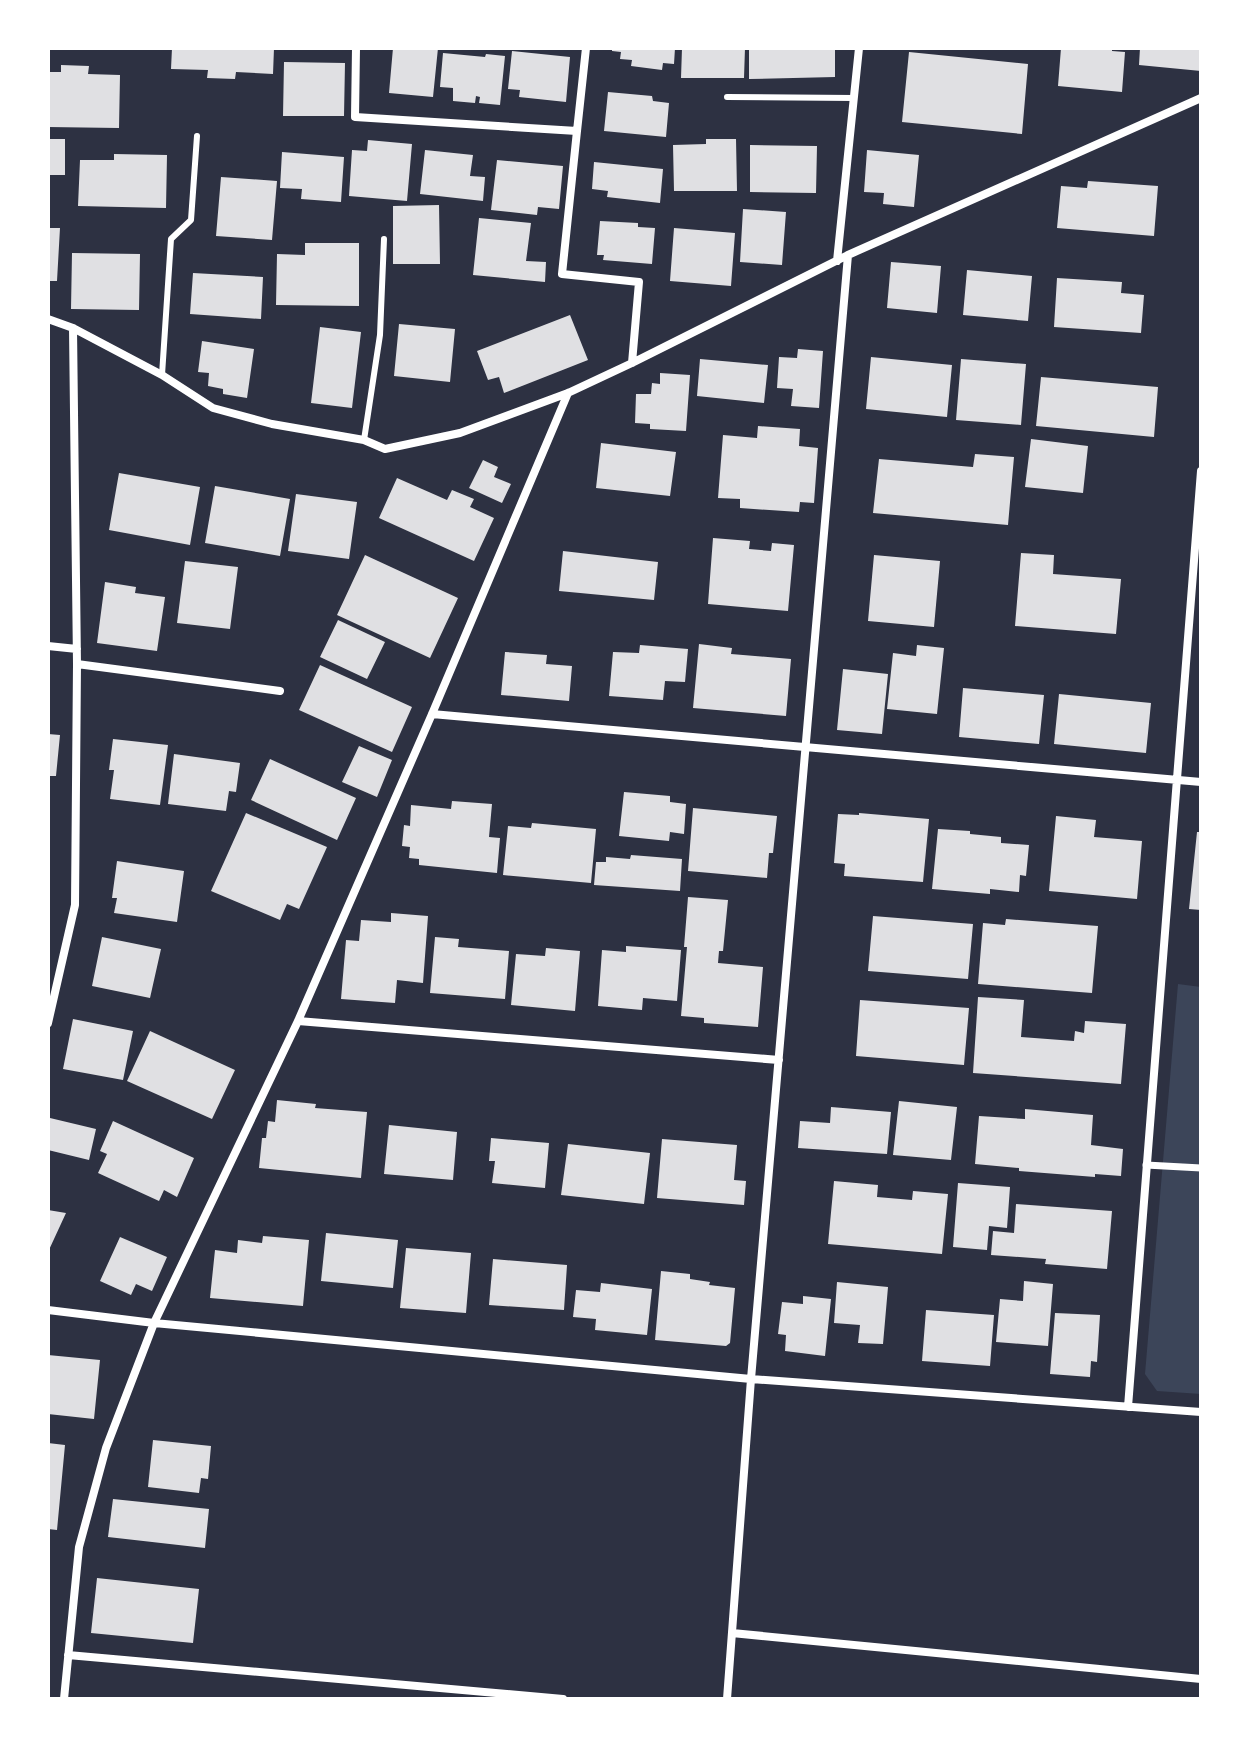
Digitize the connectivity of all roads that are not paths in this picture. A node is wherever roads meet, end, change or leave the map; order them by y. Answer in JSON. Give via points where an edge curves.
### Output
{"nodes":[{"id":1,"x":356,"y":48,"type":"edge"},
{"id":2,"x":586,"y":48,"type":"edge"},
{"id":3,"x":859,"y":48,"type":"edge"},
{"id":4,"x":727,"y":97,"type":"dead end"},
{"id":5,"x":854,"y":98,"type":"junction"},
{"id":6,"x":1201,"y":98,"type":"edge"},
{"id":7,"x":577,"y":131,"type":"junction"},
{"id":8,"x":197,"y":136,"type":"dead end"},
{"id":9,"x":384,"y":239,"type":"dead end"},
{"id":10,"x":848,"y":255,"type":"junction"},
{"id":11,"x":837,"y":261,"type":"junction"},
{"id":12,"x":48,"y":319,"type":"edge"},
{"id":13,"x":73,"y":328,"type":"junction"},
{"id":14,"x":632,"y":363,"type":"junction"},
{"id":15,"x":162,"y":375,"type":"junction"},
{"id":16,"x":568,"y":393,"type":"junction"},
{"id":17,"x":364,"y":440,"type":"junction"},
{"id":18,"x":1201,"y":471,"type":"edge"},
{"id":19,"x":48,"y":646,"type":"edge"},
{"id":20,"x":77,"y":649,"type":"junction"},
{"id":21,"x":77,"y":664,"type":"junction"},
{"id":22,"x":280,"y":691,"type":"dead end"},
{"id":23,"x":432,"y":714,"type":"junction"},
{"id":24,"x":807,"y":748,"type":"junction"},
{"id":25,"x":1176,"y":780,"type":"junction"},
{"id":26,"x":1201,"y":782,"type":"edge"},
{"id":27,"x":50,"y":1000,"type":"edge"},
{"id":28,"x":298,"y":1021,"type":"junction"},
{"id":29,"x":48,"y":1023,"type":"edge"},
{"id":30,"x":779,"y":1060,"type":"junction"},
{"id":31,"x":1146,"y":1165,"type":"junction"},
{"id":32,"x":1201,"y":1168,"type":"edge"},
{"id":33,"x":48,"y":1310,"type":"edge"},
{"id":34,"x":154,"y":1323,"type":"junction"},
{"id":35,"x":751,"y":1379,"type":"junction"},
{"id":36,"x":1128,"y":1407,"type":"junction"},
{"id":37,"x":1201,"y":1412,"type":"edge"},
{"id":38,"x":732,"y":1633,"type":"junction"},
{"id":39,"x":68,"y":1655,"type":"junction"},
{"id":40,"x":1201,"y":1679,"type":"edge"},
{"id":41,"x":64,"y":1699,"type":"edge"},
{"id":42,"x":563,"y":1699,"type":"edge"},
{"id":43,"x":727,"y":1699,"type":"edge"}],
"edges":[{"from":1,"to":7,"type":"street","via":[[355,117]]},
{"from":2,"to":7,"type":"street"},
{"from":3,"to":5,"type":"street"},
{"from":4,"to":5,"type":"lane"},
{"from":5,"to":11,"type":"street"},
{"from":6,"to":10,"type":"street"},
{"from":7,"to":14,"type":"street","via":[[562,274],[639,282]]},
{"from":8,"to":15,"type":"lane","via":[[191,220],[171,239]]},
{"from":9,"to":17,"type":"lane","via":[[380,335]]},
{"from":10,"to":11,"type":"street"},
{"from":10,"to":24,"type":"street"},
{"from":11,"to":14,"type":"street"},
{"from":12,"to":13,"type":"street"},
{"from":13,"to":15,"type":"street"},
{"from":13,"to":20,"type":"street"},
{"from":14,"to":16,"type":"street"},
{"from":15,"to":17,"type":"street","via":[[213,408]]},
{"from":16,"to":17,"type":"street","via":[[460,433],[385,449]]},
{"from":16,"to":23,"type":"street"},
{"from":18,"to":25,"type":"street"},
{"from":19,"to":20,"type":"street"},
{"from":20,"to":21,"type":"street"},
{"from":21,"to":22,"type":"street"},
{"from":21,"to":27,"type":"street","via":[[75,905]]},
{"from":23,"to":24,"type":"street"},
{"from":23,"to":28,"type":"street"},
{"from":24,"to":25,"type":"street"},
{"from":24,"to":30,"type":"street"},
{"from":25,"to":26,"type":"street"},
{"from":25,"to":31,"type":"street"},
{"from":27,"to":29,"type":"street"},
{"from":28,"to":30,"type":"street"},
{"from":28,"to":34,"type":"street"},
{"from":30,"to":35,"type":"street"},
{"from":31,"to":32,"type":"street"},
{"from":31,"to":36,"type":"street"},
{"from":33,"to":34,"type":"street"},
{"from":34,"to":35,"type":"street"},
{"from":34,"to":39,"type":"street","via":[[106,1448],[79,1547]]},
{"from":35,"to":36,"type":"street"},
{"from":35,"to":38,"type":"street"},
{"from":36,"to":37,"type":"street"},
{"from":38,"to":40,"type":"street"},
{"from":38,"to":43,"type":"street"},
{"from":39,"to":41,"type":"street"},
{"from":39,"to":42,"type":"street"}]}
